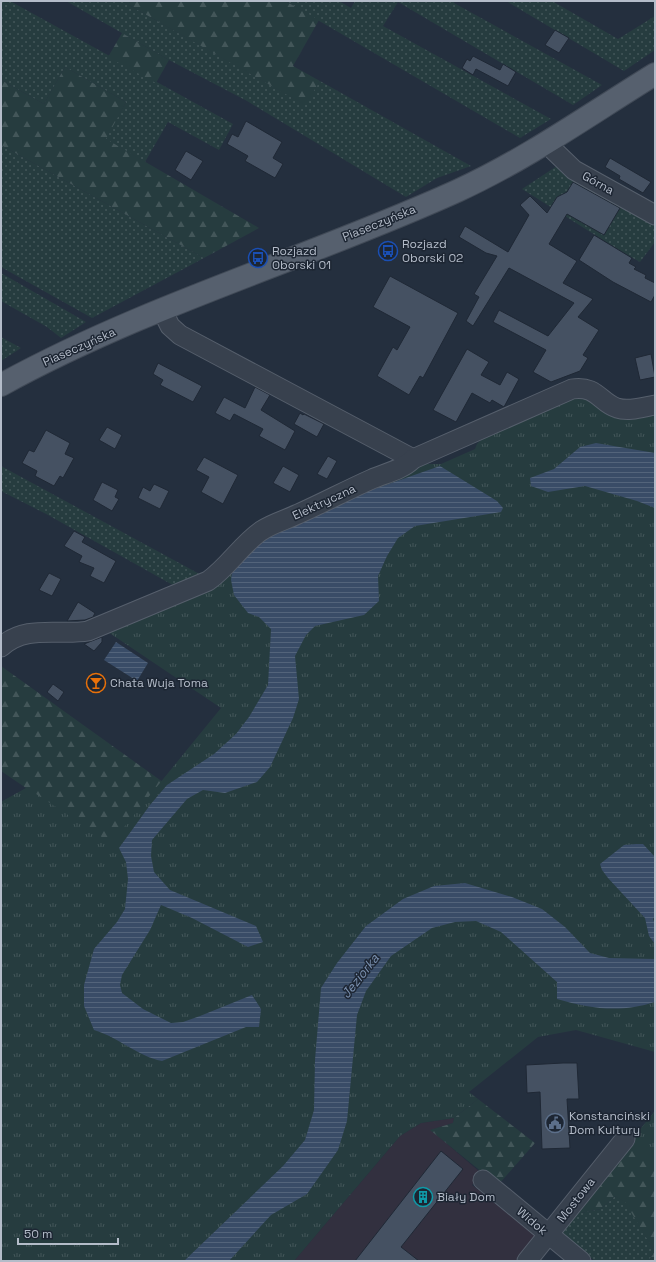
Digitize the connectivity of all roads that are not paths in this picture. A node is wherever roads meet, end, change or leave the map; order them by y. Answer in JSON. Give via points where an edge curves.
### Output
{"nodes":[{"id":1,"x":655,"y":74,"type":"edge"},
{"id":2,"x":546,"y":143,"type":"junction"},
{"id":3,"x":655,"y":215,"type":"edge"},
{"id":4,"x":162,"y":310,"type":"junction"},
{"id":5,"x":1,"y":385,"type":"edge"},
{"id":6,"x":655,"y":405,"type":"edge"},
{"id":7,"x":413,"y":459,"type":"junction"},
{"id":8,"x":1,"y":647,"type":"edge"},
{"id":9,"x":625,"y":1139,"type":"dead end"},
{"id":10,"x":483,"y":1180,"type":"dead end"},
{"id":11,"x":548,"y":1235,"type":"junction"},
{"id":12,"x":527,"y":1261,"type":"edge"},
{"id":13,"x":582,"y":1261,"type":"edge"}],
"edges":[{"from":1,"to":2,"type":"main road","name":"Piaseczyńska"},
{"from":2,"to":3,"type":"street","name":"Górna","via":[[574,170]]},
{"from":2,"to":4,"type":"main road","name":"Piaseczyńska","via":[[457,191]]},
{"from":4,"to":5,"type":"main road","name":"Piaseczyńska","via":[[54,357]]},
{"from":4,"to":7,"type":"street","via":[[170,326],[180,335]]},
{"from":6,"to":7,"type":"street","name":"Elektryczna","via":[[631,410],[615,408],[596,393],[580,388],[572,389]]},
{"from":7,"to":8,"type":"street","name":"Elektryczna","via":[[407,465],[261,531],[208,581],[88,631],[24,634]]},
{"from":9,"to":11,"type":"street","name":"Mostowa"},
{"from":10,"to":11,"type":"street","name":"Widok"},
{"from":11,"to":12,"type":"street","name":"Mostowa"},
{"from":11,"to":13,"type":"street","name":"Widok"}]}
